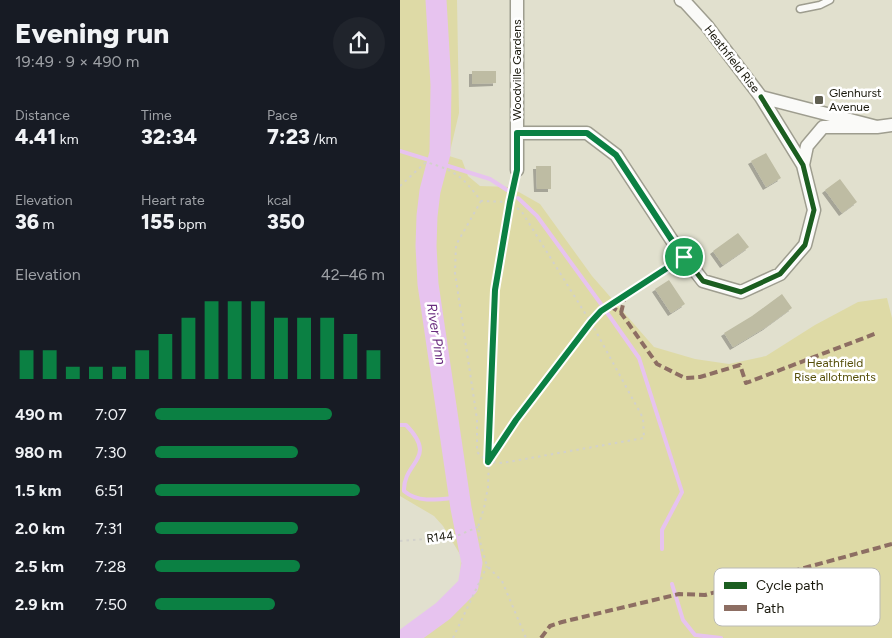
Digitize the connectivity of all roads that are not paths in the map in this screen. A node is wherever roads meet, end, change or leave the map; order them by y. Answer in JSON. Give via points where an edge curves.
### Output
{"nodes":[{"id":1,"x":517,"y":0,"type":"edge"},
{"id":2,"x":681,"y":0,"type":"edge"},
{"id":3,"x":830,"y":0,"type":"edge"},
{"id":4,"x":800,"y":9,"type":"dead end"},
{"id":5,"x":761,"y":97,"type":"junction"},
{"id":6,"x":892,"y":125,"type":"edge"},
{"id":7,"x":877,"y":126,"type":"junction"},
{"id":8,"x":517,"y":133,"type":"junction"},
{"id":9,"x":803,"y":166,"type":"junction"},
{"id":10,"x":517,"y":170,"type":"road end"}],
"edges":[{"from":1,"to":8,"type":"street","name":"Woodville Gardens"},
{"from":2,"to":5,"type":"street","name":"Heathfield Rise","via":[[707,26]]},
{"from":3,"to":4,"type":"lane"},
{"from":5,"to":7,"type":"street","name":"Heathfield Rise"},
{"from":5,"to":9,"type":"street"},
{"from":6,"to":7,"type":"street"},
{"from":7,"to":9,"type":"street","via":[[823,127],[807,146]]},
{"from":8,"to":9,"type":"street","via":[[587,133],[616,155],[673,242],[703,281],[741,292],[780,274],[805,245],[814,210]]},
{"from":8,"to":10,"type":"street","name":"Woodville Gardens"}]}
